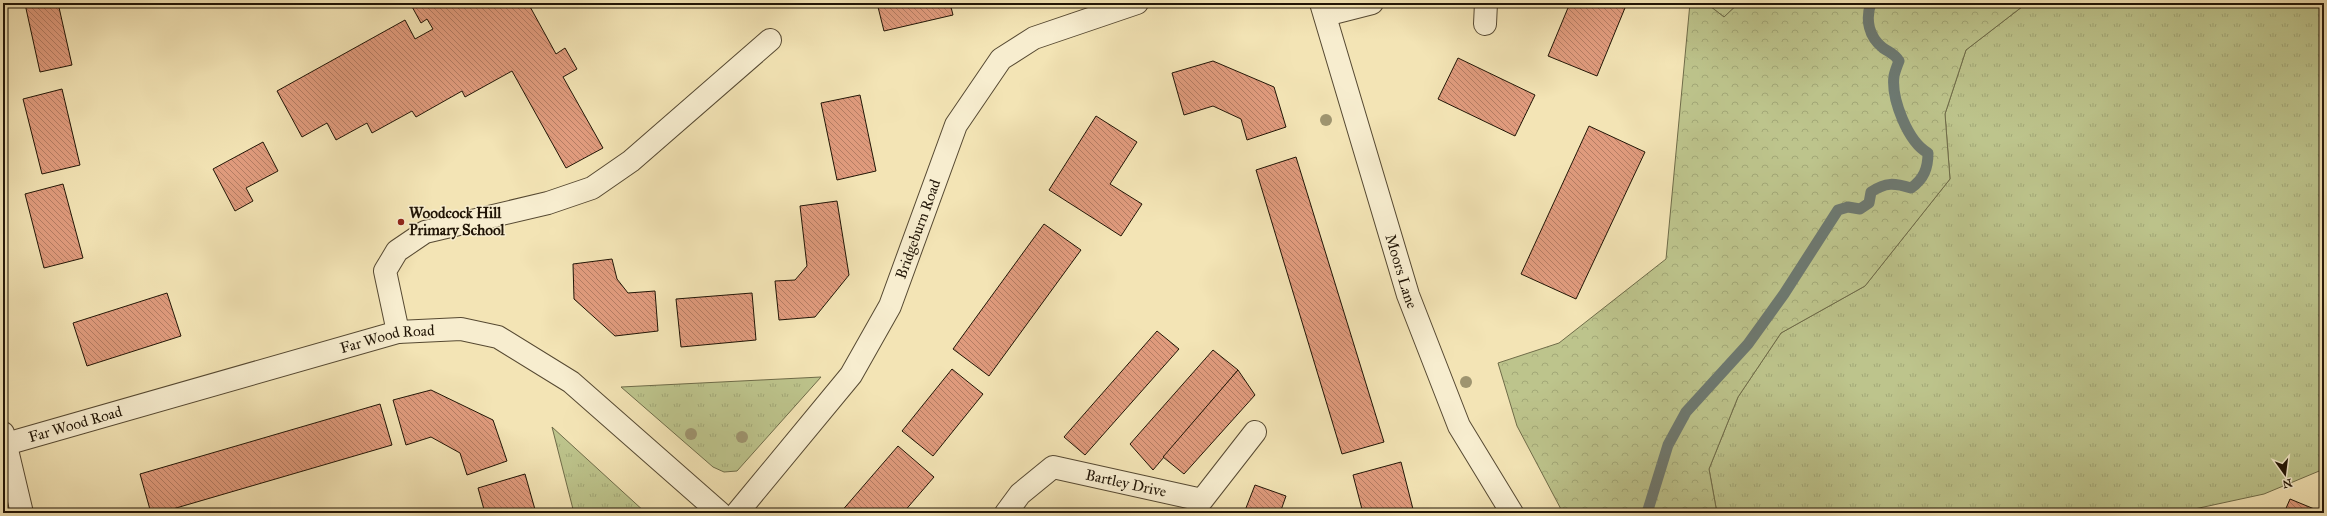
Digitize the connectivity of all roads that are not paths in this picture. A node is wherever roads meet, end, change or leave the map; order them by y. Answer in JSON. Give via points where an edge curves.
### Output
{"nodes":[{"id":1,"x":1137,"y":3,"type":"edge"},
{"id":2,"x":1372,"y":3,"type":"edge"},
{"id":3,"x":1323,"y":9,"type":"edge"},
{"id":4,"x":770,"y":40,"type":"dead end"},
{"id":5,"x":398,"y":332,"type":"junction"},
{"id":6,"x":1255,"y":432,"type":"dead end"},
{"id":7,"x":5,"y":439,"type":"edge"},
{"id":8,"x":22,"y":513,"type":"edge"},
{"id":9,"x":720,"y":513,"type":"edge"},
{"id":10,"x":737,"y":513,"type":"edge"},
{"id":11,"x":1006,"y":513,"type":"edge"},
{"id":12,"x":1512,"y":513,"type":"edge"}],
"edges":[{"from":1,"to":10,"type":"street","name":"Bridgeburn Road","via":[[1034,38],[1001,59],[956,126],[890,306],[851,375]]},
{"from":2,"to":3,"type":"street","name":"Moors Lane"},
{"from":3,"to":12,"type":"street","name":"Moors Lane","via":[[1408,296],[1459,426]]},
{"from":4,"to":5,"type":"street","via":[[631,161],[592,188],[548,203],[425,232],[396,251],[385,271]]},
{"from":5,"to":7,"type":"street","name":"Far Wood Road"},
{"from":5,"to":9,"type":"street","name":"Far Wood Road","via":[[461,329],[498,337],[571,382]]},
{"from":6,"to":11,"type":"street","name":"Bartley Drive","via":[[1202,500],[1053,467],[1020,494]]},
{"from":7,"to":8,"type":"street"}]}
